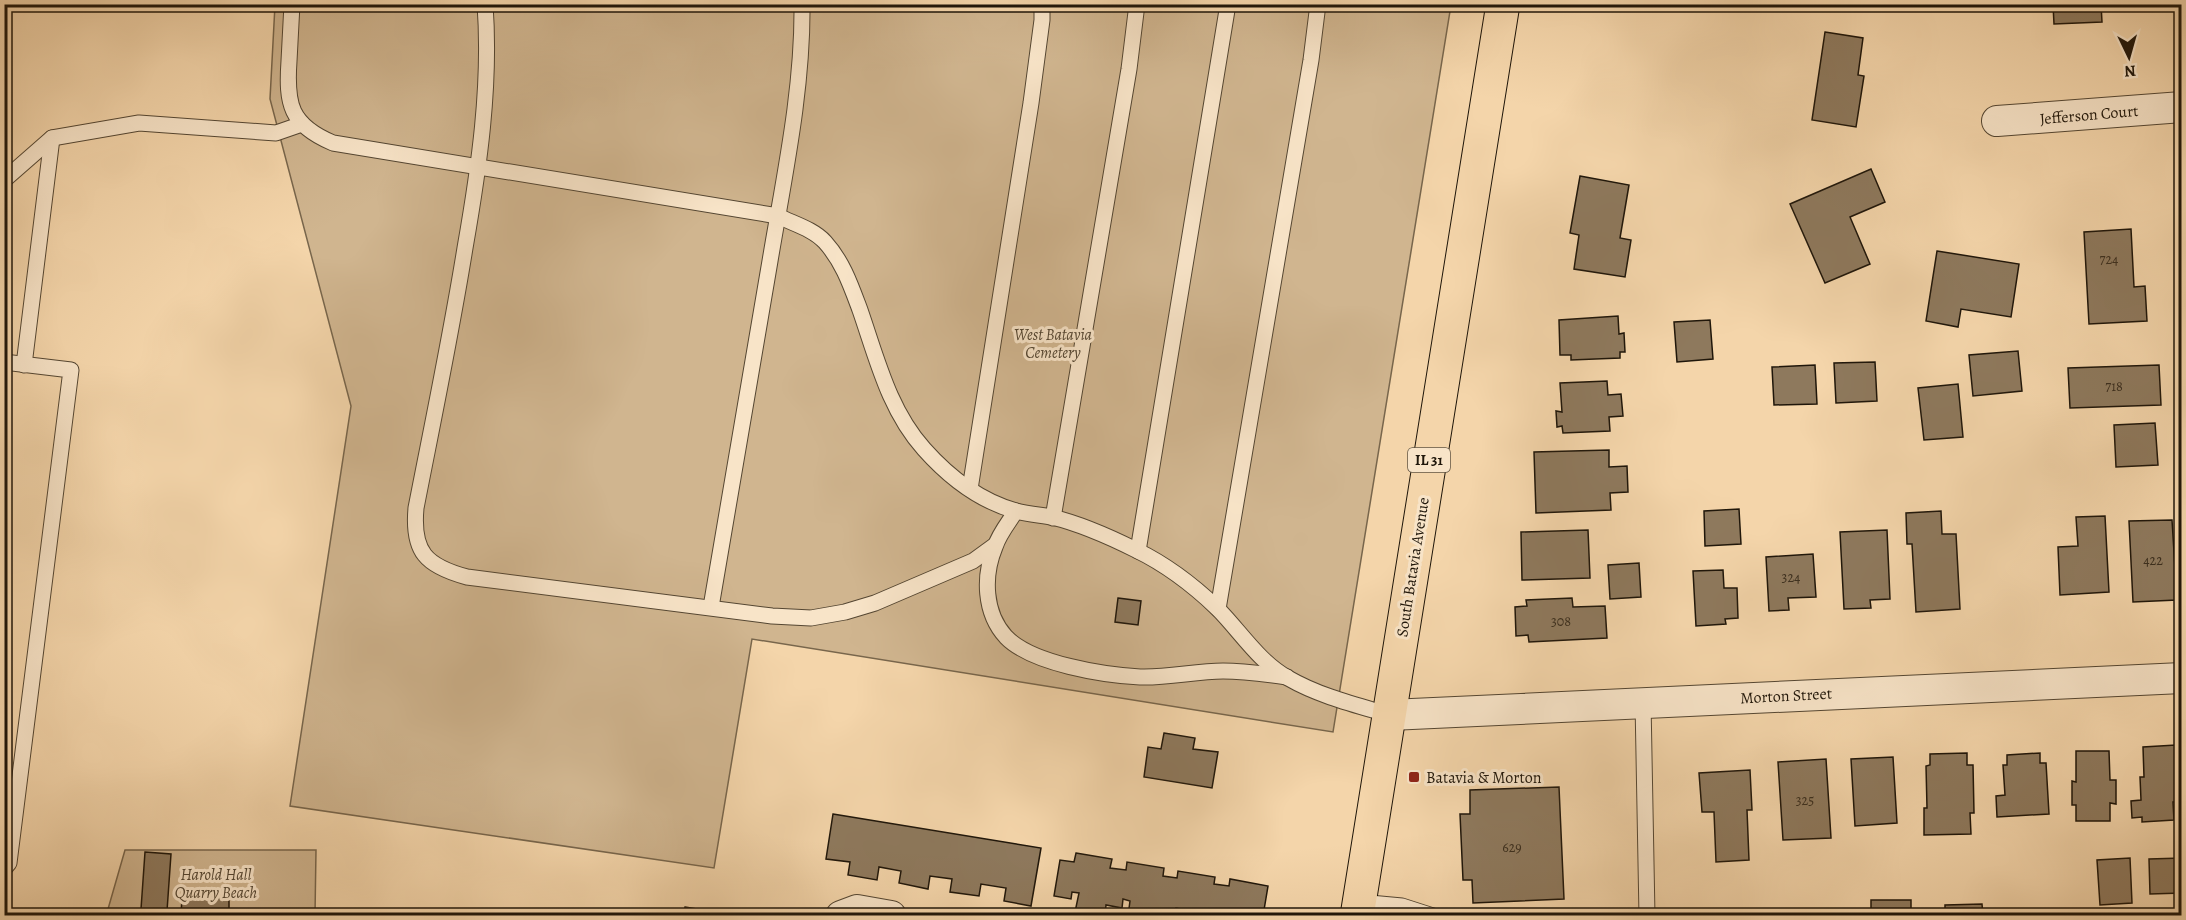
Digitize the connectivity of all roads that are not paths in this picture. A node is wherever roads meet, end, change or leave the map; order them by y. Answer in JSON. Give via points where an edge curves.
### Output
{"nodes":[{"id":1,"x":292,"y":4,"type":"edge"},
{"id":2,"x":485,"y":4,"type":"edge"},
{"id":3,"x":802,"y":4,"type":"edge"},
{"id":4,"x":1042,"y":4,"type":"edge"},
{"id":5,"x":1137,"y":4,"type":"edge"},
{"id":6,"x":1228,"y":4,"type":"edge"},
{"id":7,"x":1318,"y":4,"type":"edge"},
{"id":8,"x":1503,"y":4,"type":"edge"},
{"id":9,"x":2181,"y":106,"type":"edge"},
{"id":10,"x":1997,"y":122,"type":"dead end"},
{"id":11,"x":302,"y":124,"type":"junction"},
{"id":12,"x":52,"y":138,"type":"junction"},
{"id":13,"x":479,"y":167,"type":"junction"},
{"id":14,"x":4,"y":180,"type":"edge"},
{"id":15,"x":778,"y":216,"type":"junction"},
{"id":16,"x":4,"y":362,"type":"edge"},
{"id":17,"x":24,"y":365,"type":"junction"},
{"id":18,"x":970,"y":489,"type":"junction"},
{"id":19,"x":1016,"y":511,"type":"junction"},
{"id":20,"x":1053,"y":518,"type":"junction"},
{"id":21,"x":995,"y":545,"type":"junction"},
{"id":22,"x":1138,"y":551,"type":"junction"},
{"id":23,"x":711,"y":607,"type":"junction"},
{"id":24,"x":1218,"y":609,"type":"junction"},
{"id":25,"x":1287,"y":677,"type":"junction"},
{"id":26,"x":2181,"y":678,"type":"edge"},
{"id":27,"x":1643,"y":702,"type":"junction"},
{"id":28,"x":1390,"y":715,"type":"junction"},
{"id":29,"x":4,"y":869,"type":"edge"},
{"id":30,"x":1358,"y":909,"type":"edge"},
{"id":31,"x":841,"y":915,"type":"edge"},
{"id":32,"x":891,"y":915,"type":"edge"},
{"id":33,"x":1433,"y":915,"type":"edge"},
{"id":34,"x":1647,"y":915,"type":"edge"}],
"edges":[{"from":1,"to":11,"type":"lane","via":[[287,89],[292,110]]},
{"from":2,"to":13,"type":"lane","via":[[485,89]]},
{"from":3,"to":15,"type":"lane","via":[[798,80]]},
{"from":4,"to":18,"type":"lane","via":[[1031,104]]},
{"from":5,"to":20,"type":"lane"},
{"from":6,"to":22,"type":"lane"},
{"from":7,"to":24,"type":"lane"},
{"from":8,"to":28,"type":"main road","name":"South Batavia Avenue","number":"IL 31"},
{"from":9,"to":10,"type":"street","name":"Jefferson Court"},
{"from":11,"to":12,"type":"lane","via":[[276,133],[138,123]]},
{"from":11,"to":13,"type":"lane","via":[[333,143]]},
{"from":12,"to":14,"type":"lane"},
{"from":12,"to":17,"type":"lane"},
{"from":13,"to":15,"type":"lane"},
{"from":13,"to":23,"type":"lane","via":[[416,507],[414,525],[425,557],[444,571],[467,578]]},
{"from":15,"to":18,"type":"lane","via":[[811,231],[838,258],[848,276],[891,402],[921,447],[944,471]]},
{"from":15,"to":23,"type":"lane"},
{"from":16,"to":17,"type":"lane"},
{"from":17,"to":29,"type":"lane","via":[[71,370],[9,863]]},
{"from":18,"to":19,"type":"lane"},
{"from":19,"to":20,"type":"lane"},
{"from":19,"to":21,"type":"lane"},
{"from":20,"to":22,"type":"lane"},
{"from":21,"to":23,"type":"lane","via":[[974,561],[845,612],[811,618]]},
{"from":21,"to":25,"type":"lane","via":[[988,572],[988,599],[995,622],[1007,638],[1029,651],[1064,666],[1104,674],[1143,677],[1224,671]]},
{"from":22,"to":24,"type":"lane","via":[[1167,568]]},
{"from":24,"to":25,"type":"lane","via":[[1264,659]]},
{"from":25,"to":28,"type":"lane","via":[[1334,698]]},
{"from":26,"to":27,"type":"street","name":"Morton Street"},
{"from":27,"to":28,"type":"street","name":"Morton Street"},
{"from":27,"to":34,"type":"lane"},
{"from":28,"to":30,"type":"main road","name":"South Batavia Avenue","number":"IL 31"},
{"from":30,"to":33,"type":"lane","via":[[1402,906]]},
{"from":31,"to":32,"type":"street","via":[[857,910]]}]}
